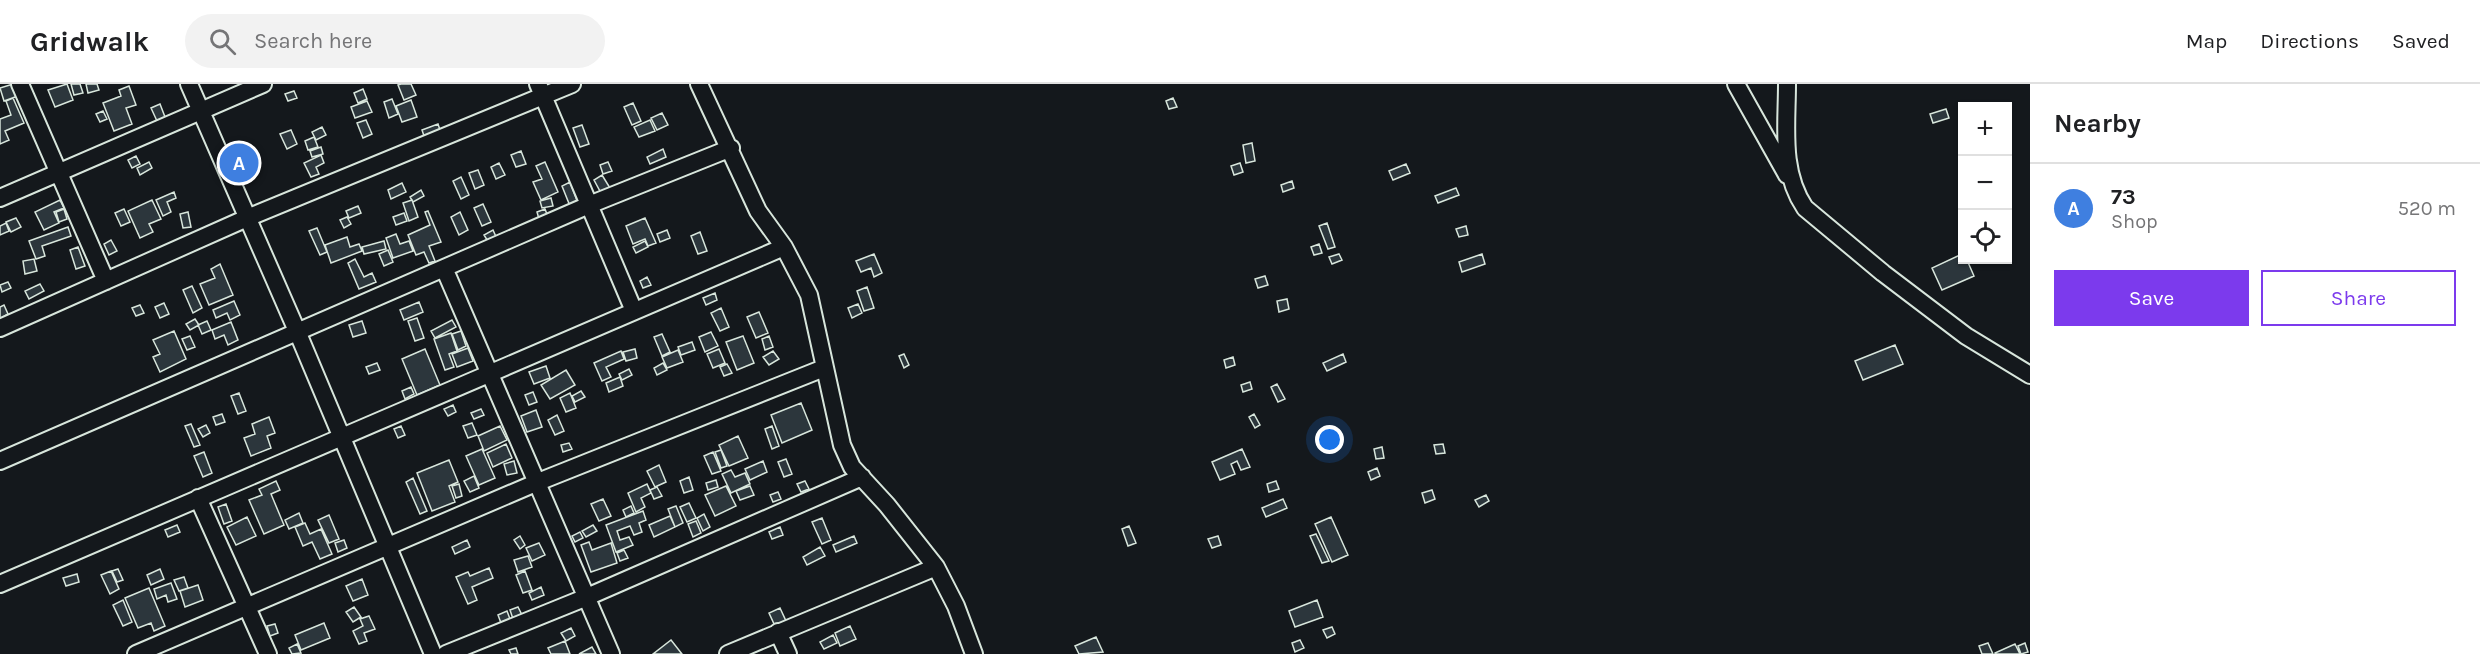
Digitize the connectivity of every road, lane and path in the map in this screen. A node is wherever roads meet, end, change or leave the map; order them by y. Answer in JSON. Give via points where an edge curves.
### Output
{"nodes":[{"id":1,"x":20,"y":84,"type":"edge"},
{"id":2,"x":189,"y":84,"type":"edge"},
{"id":3,"x":263,"y":84,"type":"edge"},
{"id":4,"x":572,"y":84,"type":"edge"},
{"id":5,"x":699,"y":84,"type":"edge"},
{"id":6,"x":1736,"y":84,"type":"edge"},
{"id":7,"x":1787,"y":84,"type":"edge"},
{"id":8,"x":540,"y":90,"type":"edge"},
{"id":9,"x":200,"y":111,"type":"junction"},
{"id":10,"x":730,"y":148,"type":"junction"},
{"id":11,"x":58,"y":173,"type":"junction"},
{"id":12,"x":1794,"y":188,"type":"junction"},
{"id":13,"x":0,"y":198,"type":"edge"},
{"id":14,"x":589,"y":205,"type":"junction"},
{"id":15,"x":247,"y":218,"type":"junction"},
{"id":16,"x":784,"y":247,"type":"junction"},
{"id":17,"x":444,"y":268,"type":"junction"},
{"id":18,"x":106,"y":281,"type":"junction"},
{"id":19,"x":634,"y":311,"type":"junction"},
{"id":20,"x":0,"y":328,"type":"edge"},
{"id":21,"x":297,"y":331,"type":"junction"},
{"id":22,"x":824,"y":368,"type":"junction"},
{"id":23,"x":489,"y":373,"type":"junction"},
{"id":24,"x":2030,"y":375,"type":"edge"},
{"id":25,"x":342,"y":437,"type":"junction"},
{"id":26,"x":0,"y":461,"type":"edge"},
{"id":27,"x":862,"y":477,"type":"junction"},
{"id":28,"x":538,"y":482,"type":"junction"},
{"id":29,"x":198,"y":498,"type":"junction"},
{"id":30,"x":388,"y":546,"type":"junction"},
{"id":31,"x":936,"y":567,"type":"junction"},
{"id":32,"x":0,"y":584,"type":"edge"},
{"id":33,"x":587,"y":597,"type":"junction"},
{"id":34,"x":247,"y":607,"type":"junction"},
{"id":35,"x":778,"y":632,"type":"junction"},
{"id":36,"x":136,"y":654,"type":"edge"},
{"id":37,"x":268,"y":654,"type":"edge"},
{"id":38,"x":434,"y":654,"type":"edge"},
{"id":39,"x":446,"y":654,"type":"edge"},
{"id":40,"x":611,"y":654,"type":"edge"},
{"id":41,"x":728,"y":654,"type":"edge"},
{"id":42,"x":788,"y":654,"type":"edge"},
{"id":43,"x":974,"y":654,"type":"edge"}],
"edges":[{"from":1,"to":11,"type":"street"},
{"from":2,"to":9,"type":"street"},
{"from":3,"to":9,"type":"street"},
{"from":4,"to":8,"type":"street"},
{"from":5,"to":10,"type":"street"},
{"from":6,"to":12,"type":"street"},
{"from":7,"to":12,"type":"street","via":[[1787,162]]},
{"from":8,"to":14,"type":"street"},
{"from":8,"to":15,"type":"street"},
{"from":9,"to":11,"type":"street"},
{"from":9,"to":15,"type":"street"},
{"from":10,"to":14,"type":"street"},
{"from":10,"to":16,"type":"street","via":[[758,211]]},
{"from":11,"to":13,"type":"street"},
{"from":11,"to":18,"type":"street"},
{"from":12,"to":24,"type":"street","via":[[1819,222],[1883,273],[1966,336]]},
{"from":14,"to":17,"type":"street"},
{"from":14,"to":19,"type":"street"},
{"from":15,"to":18,"type":"street"},
{"from":15,"to":21,"type":"street"},
{"from":16,"to":19,"type":"street"},
{"from":16,"to":22,"type":"street","via":[[809,295]]},
{"from":17,"to":21,"type":"street"},
{"from":17,"to":23,"type":"street"},
{"from":18,"to":20,"type":"street"},
{"from":19,"to":23,"type":"street"},
{"from":21,"to":25,"type":"street"},
{"from":21,"to":26,"type":"street"},
{"from":22,"to":27,"type":"street","via":[[842,445],[852,467]]},
{"from":22,"to":28,"type":"street"},
{"from":23,"to":25,"type":"street"},
{"from":23,"to":28,"type":"street"},
{"from":25,"to":29,"type":"street"},
{"from":25,"to":30,"type":"street"},
{"from":27,"to":31,"type":"street"},
{"from":27,"to":33,"type":"street"},
{"from":28,"to":30,"type":"street"},
{"from":28,"to":33,"type":"street"},
{"from":29,"to":32,"type":"street"},
{"from":29,"to":34,"type":"street"},
{"from":30,"to":34,"type":"street"},
{"from":30,"to":38,"type":"street"},
{"from":31,"to":35,"type":"street"},
{"from":31,"to":43,"type":"street"},
{"from":33,"to":39,"type":"street"},
{"from":33,"to":40,"type":"street"},
{"from":34,"to":36,"type":"street"},
{"from":34,"to":37,"type":"street"},
{"from":35,"to":41,"type":"street"},
{"from":35,"to":42,"type":"street"}]}
